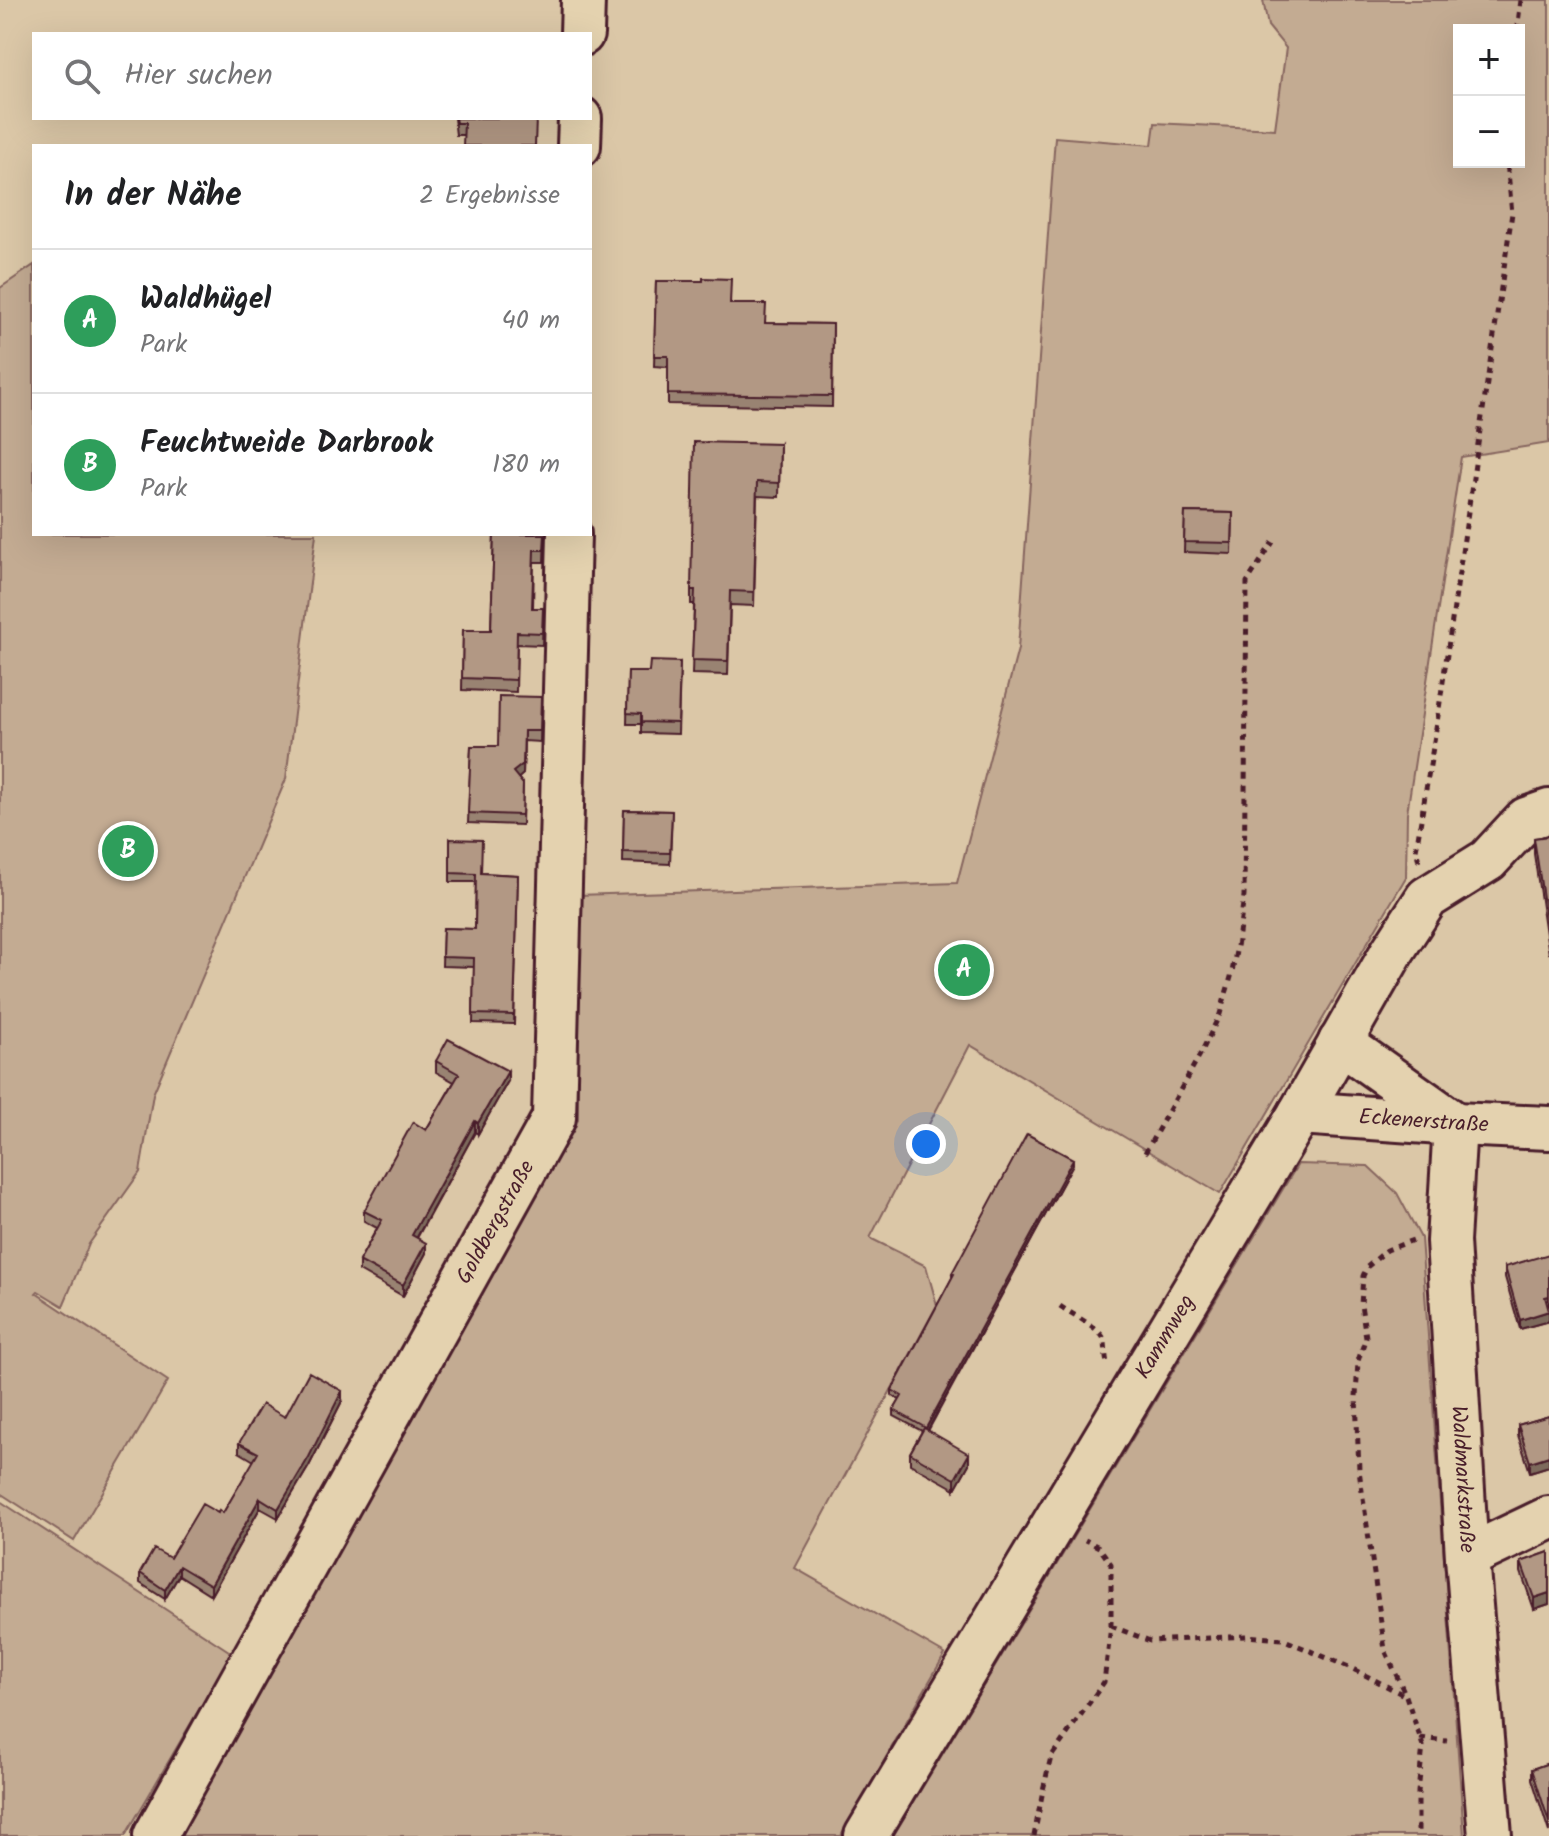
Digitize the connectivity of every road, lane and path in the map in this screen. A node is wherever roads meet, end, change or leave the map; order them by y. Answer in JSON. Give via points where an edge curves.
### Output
{"nodes":[{"id":1,"x":583,"y":0,"type":"edge"},
{"id":2,"x":1521,"y":0,"type":"edge"},
{"id":3,"x":1518,"y":24,"type":"edge"},
{"id":4,"x":582,"y":32,"type":"edge"},
{"id":5,"x":580,"y":120,"type":"edge"},
{"id":6,"x":579,"y":144,"type":"edge"},
{"id":7,"x":1508,"y":168,"type":"edge"},
{"id":8,"x":569,"y":536,"type":"edge"},
{"id":9,"x":1273,"y":542,"type":"dead end"},
{"id":10,"x":1549,"y":811,"type":"edge"},
{"id":11,"x":1427,"y":898,"type":"junction"},
{"id":12,"x":1340,"y":1042,"type":"junction"},
{"id":13,"x":1300,"y":1113,"type":"junction"},
{"id":14,"x":1455,"y":1124,"type":"junction"},
{"id":15,"x":1549,"y":1128,"type":"edge"},
{"id":16,"x":1145,"y":1153,"type":"dead end"},
{"id":17,"x":1449,"y":1226,"type":"junction"},
{"id":18,"x":1060,"y":1306,"type":"dead end"},
{"id":19,"x":1113,"y":1369,"type":"dead end"},
{"id":20,"x":1549,"y":1518,"type":"edge"},
{"id":21,"x":1053,"y":1524,"type":"junction"},
{"id":22,"x":1467,"y":1557,"type":"junction"},
{"id":23,"x":1111,"y":1626,"type":"junction"},
{"id":24,"x":1406,"y":1696,"type":"junction"},
{"id":25,"x":155,"y":1836,"type":"edge"},
{"id":26,"x":866,"y":1836,"type":"edge"},
{"id":27,"x":1034,"y":1836,"type":"edge"},
{"id":28,"x":1418,"y":1836,"type":"edge"},
{"id":29,"x":1490,"y":1836,"type":"edge"}],
"edges":[{"from":1,"to":4,"type":"street"},
{"from":2,"to":3,"type":"path"},
{"from":5,"to":6,"type":"street"},
{"from":7,"to":11,"type":"path","via":[[1512,213],[1416,850]]},
{"from":8,"to":25,"type":"street","name":"Goldbergstraße","via":[[554,1118]]},
{"from":9,"to":16,"type":"path","via":[[1247,582],[1244,896],[1231,977],[1202,1051]]},
{"from":10,"to":11,"type":"street","name":"Kammweg","via":[[1526,819],[1488,860]]},
{"from":11,"to":12,"type":"street","name":"Kammweg"},
{"from":12,"to":13,"type":"street","name":"Kammweg"},
{"from":12,"to":14,"type":"street"},
{"from":13,"to":14,"type":"street","name":"Eckenerstraße"},
{"from":13,"to":21,"type":"street","name":"Kammweg"},
{"from":14,"to":15,"type":"street","name":"Eckenerstraße"},
{"from":14,"to":17,"type":"street","name":"Waldmarkstraße"},
{"from":17,"to":22,"type":"street","name":"Waldmarkstraße"},
{"from":17,"to":24,"type":"path","via":[[1387,1250],[1363,1276],[1366,1337],[1356,1397],[1359,1470],[1385,1650]]},
{"from":18,"to":19,"type":"path","via":[[1100,1332],[1106,1363]]},
{"from":20,"to":22,"type":"street"},
{"from":21,"to":23,"type":"path","via":[[1099,1547],[1111,1564]]},
{"from":21,"to":26,"type":"street","name":"Kammweg"},
{"from":22,"to":29,"type":"street","name":"Waldmarkstraße"},
{"from":23,"to":24,"type":"path","via":[[1150,1641],[1282,1639]]},
{"from":23,"to":27,"type":"path","via":[[1104,1682],[1051,1757]]},
{"from":24,"to":28,"type":"path","via":[[1423,1746]]}]}
